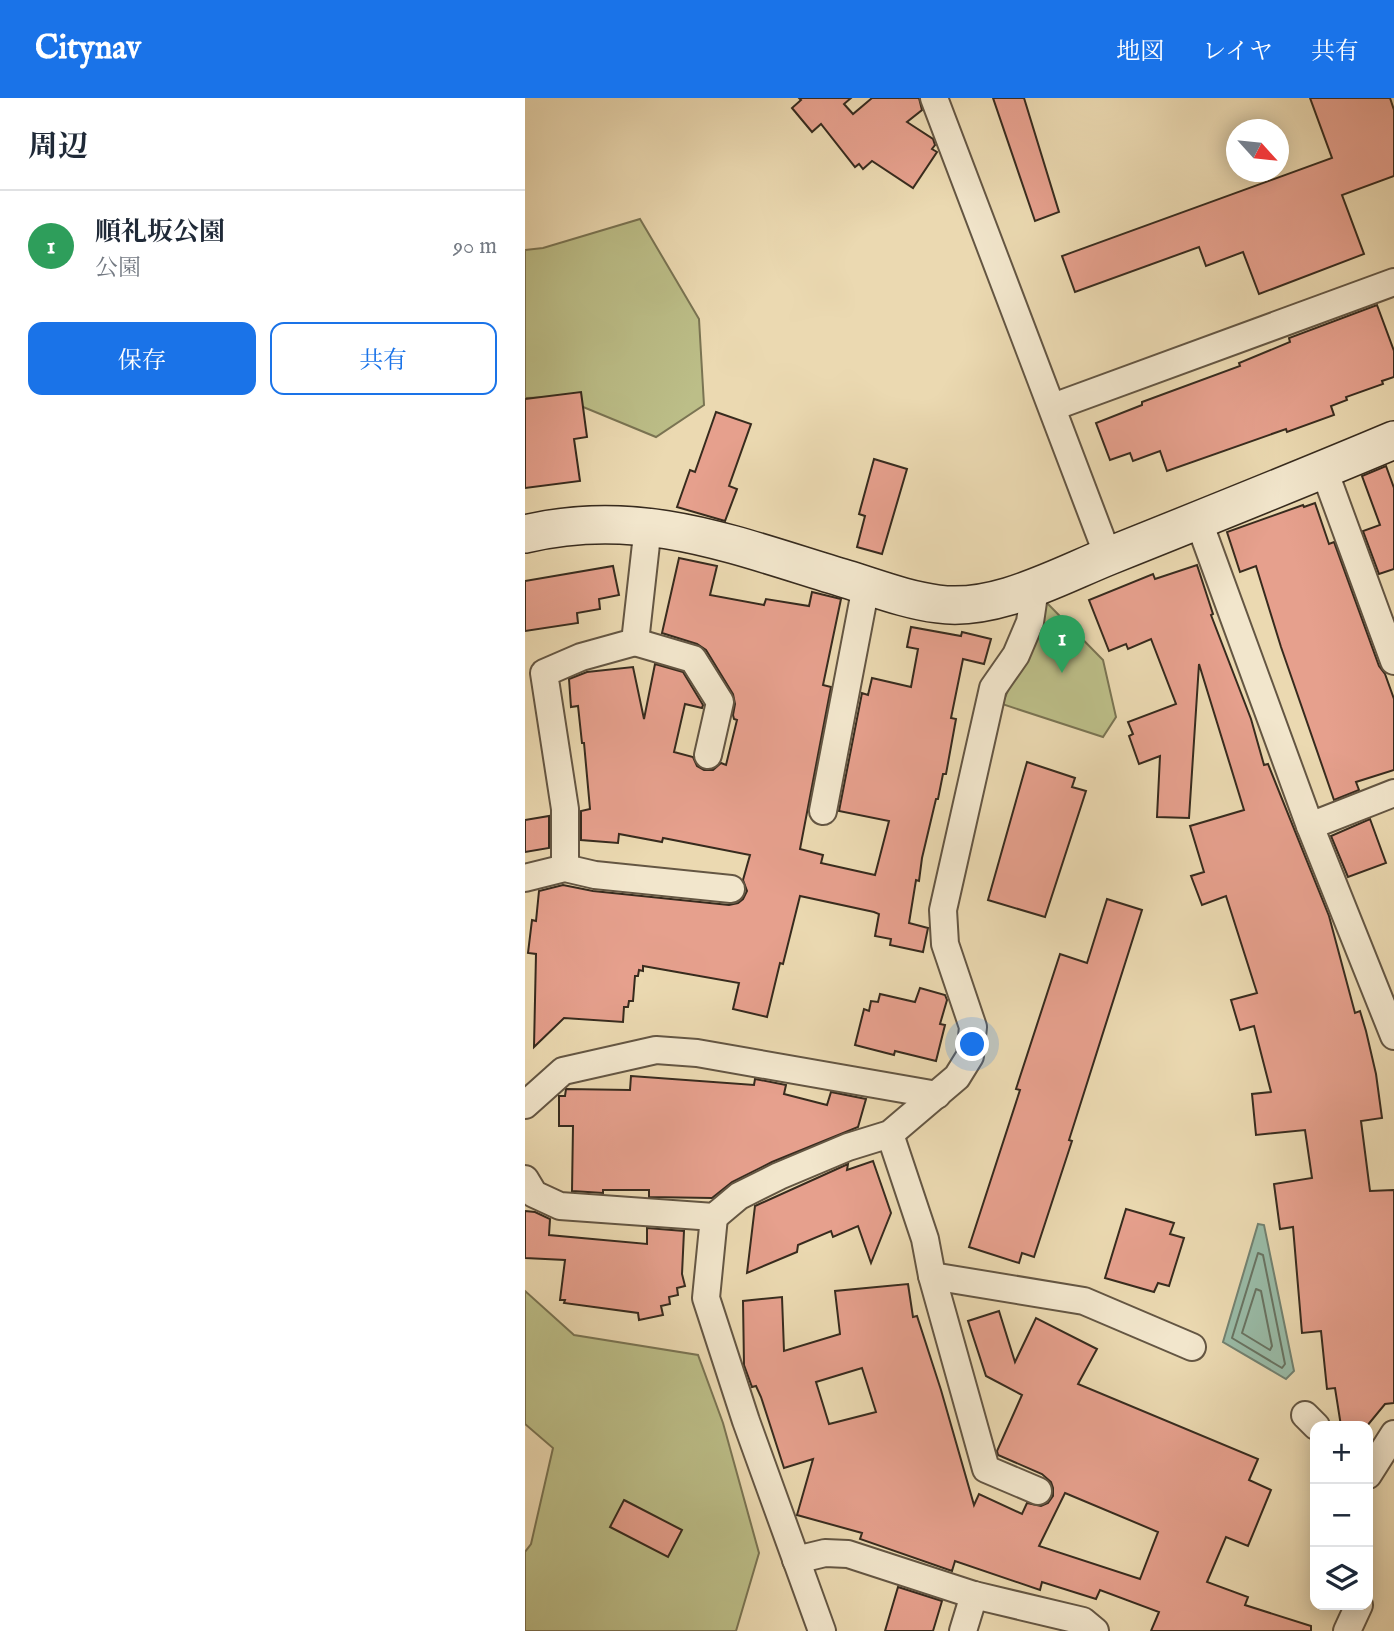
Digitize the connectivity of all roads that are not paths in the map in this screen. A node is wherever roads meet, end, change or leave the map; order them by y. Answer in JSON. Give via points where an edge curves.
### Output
{"nodes":[{"id":1,"x":934,"y":98,"type":"edge"},
{"id":2,"x":1394,"y":282,"type":"edge"},
{"id":3,"x":1053,"y":407,"type":"junction"},
{"id":4,"x":1394,"y":440,"type":"edge"},
{"id":5,"x":1324,"y":470,"type":"junction"},
{"id":6,"x":1199,"y":522,"type":"junction"},
{"id":7,"x":648,"y":526,"type":"junction"},
{"id":8,"x":525,"y":534,"type":"edge"},
{"id":9,"x":1108,"y":556,"type":"junction"},
{"id":10,"x":866,"y":586,"type":"junction"},
{"id":11,"x":1035,"y":588,"type":"junction"},
{"id":12,"x":635,"y":642,"type":"junction"},
{"id":13,"x":1394,"y":662,"type":"edge"},
{"id":14,"x":708,"y":755,"type":"dead end"},
{"id":15,"x":1394,"y":793,"type":"edge"},
{"id":16,"x":823,"y":811,"type":"dead end"},
{"id":17,"x":1310,"y":826,"type":"junction"},
{"id":18,"x":565,"y":868,"type":"junction"},
{"id":19,"x":525,"y":878,"type":"edge"},
{"id":20,"x":731,"y":889,"type":"dead end"},
{"id":21,"x":1394,"y":1036,"type":"edge"},
{"id":22,"x":937,"y":1095,"type":"junction"},
{"id":23,"x":525,"y":1105,"type":"edge"},
{"id":24,"x":890,"y":1134,"type":"junction"},
{"id":25,"x":525,"y":1179,"type":"edge"},
{"id":26,"x":714,"y":1217,"type":"junction"},
{"id":27,"x":932,"y":1276,"type":"junction"},
{"id":28,"x":1192,"y":1347,"type":"dead end"},
{"id":29,"x":1394,"y":1434,"type":"edge"},
{"id":30,"x":1373,"y":1468,"type":"edge"},
{"id":31,"x":1394,"y":1474,"type":"edge"},
{"id":32,"x":1373,"y":1476,"type":"edge"},
{"id":33,"x":1038,"y":1491,"type":"dead end"},
{"id":34,"x":796,"y":1560,"type":"junction"},
{"id":35,"x":974,"y":1595,"type":"junction"},
{"id":36,"x":1357,"y":1610,"type":"edge"},
{"id":37,"x":822,"y":1631,"type":"edge"},
{"id":38,"x":963,"y":1631,"type":"edge"},
{"id":39,"x":1095,"y":1631,"type":"edge"},
{"id":40,"x":1347,"y":1631,"type":"edge"}],
"edges":[{"from":1,"to":3,"type":"street"},
{"from":2,"to":3,"type":"street"},
{"from":3,"to":9,"type":"street"},
{"from":4,"to":5,"type":"street"},
{"from":5,"to":6,"type":"street"},
{"from":5,"to":13,"type":"street"},
{"from":6,"to":9,"type":"street"},
{"from":6,"to":17,"type":"street"},
{"from":7,"to":8,"type":"street","via":[[597,523]]},
{"from":7,"to":10,"type":"street","via":[[689,533]]},
{"from":7,"to":12,"type":"street"},
{"from":9,"to":11,"type":"street"},
{"from":10,"to":11,"type":"street","via":[[938,604],[968,605]]},
{"from":10,"to":16,"type":"street"},
{"from":11,"to":22,"type":"street","via":[[1030,622],[1016,655],[993,688],[943,910],[945,944],[973,1027],[970,1056],[957,1077]]},
{"from":12,"to":14,"type":"street","via":[[693,659],[720,702]]},
{"from":12,"to":18,"type":"street","via":[[544,673],[565,809]]},
{"from":15,"to":17,"type":"street"},
{"from":17,"to":21,"type":"street"},
{"from":18,"to":19,"type":"street"},
{"from":18,"to":20,"type":"street"},
{"from":22,"to":23,"type":"street","via":[[697,1053],[656,1050],[563,1071]]},
{"from":22,"to":24,"type":"street"},
{"from":24,"to":26,"type":"street","via":[[779,1176],[739,1196]]},
{"from":24,"to":27,"type":"street","via":[[925,1239]]},
{"from":25,"to":26,"type":"street","via":[[534,1194],[560,1206]]},
{"from":26,"to":34,"type":"street","via":[[706,1298]]},
{"from":27,"to":28,"type":"street","via":[[1084,1301]]},
{"from":27,"to":33,"type":"street","via":[[986,1469]]},
{"from":29,"to":30,"type":"street"},
{"from":31,"to":32,"type":"street"},
{"from":34,"to":35,"type":"street","via":[[825,1553],[848,1554]]},
{"from":34,"to":37,"type":"street"},
{"from":35,"to":38,"type":"street"},
{"from":35,"to":39,"type":"street","via":[[1083,1621]]},
{"from":36,"to":40,"type":"street"}]}
